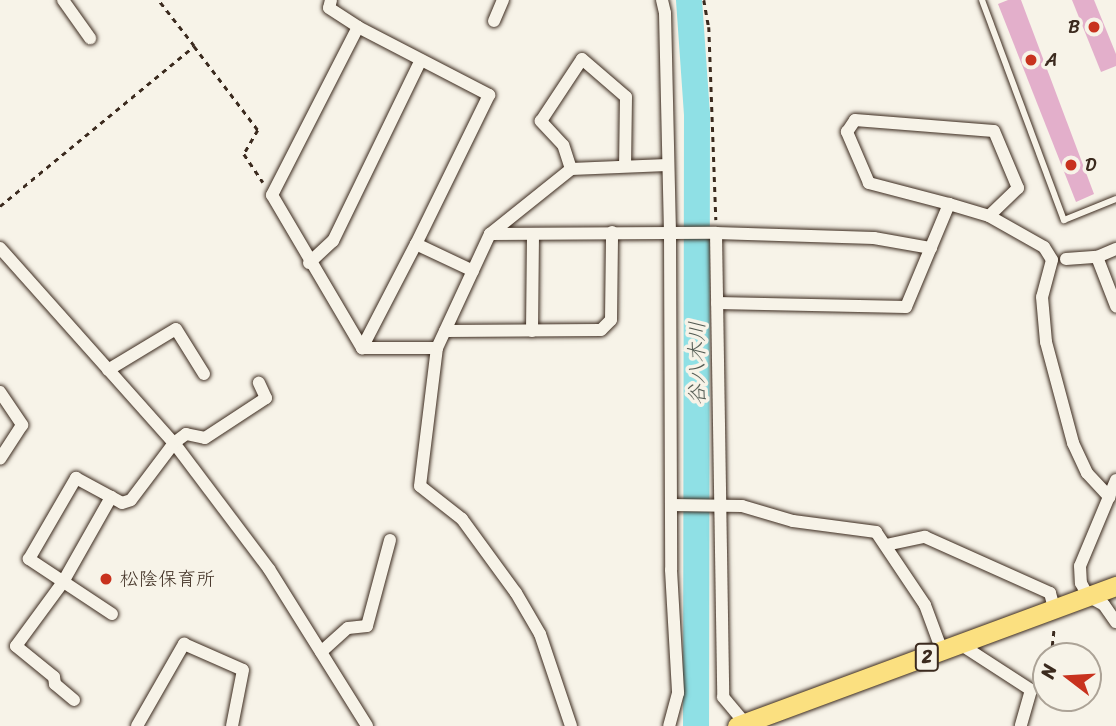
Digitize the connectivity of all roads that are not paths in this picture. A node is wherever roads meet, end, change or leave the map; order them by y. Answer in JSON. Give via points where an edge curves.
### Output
{"nodes":[{"id":1,"x":63,"y":0,"type":"edge"},
{"id":2,"x":331,"y":0,"type":"edge"},
{"id":3,"x":503,"y":0,"type":"edge"},
{"id":4,"x":662,"y":0,"type":"edge"},
{"id":5,"x":982,"y":0,"type":"edge"},
{"id":6,"x":494,"y":21,"type":"dead end"},
{"id":7,"x":358,"y":27,"type":"junction"},
{"id":8,"x":90,"y":38,"type":"dead end"},
{"id":9,"x":421,"y":60,"type":"junction"},
{"id":10,"x":625,"y":165,"type":"junction"},
{"id":11,"x":667,"y":165,"type":"junction"},
{"id":12,"x":571,"y":169,"type":"junction"},
{"id":13,"x":1116,"y":199,"type":"edge"},
{"id":14,"x":949,"y":204,"type":"junction"},
{"id":15,"x":989,"y":216,"type":"junction"},
{"id":16,"x":612,"y":232,"type":"junction"},
{"id":17,"x":670,"y":232,"type":"junction"},
{"id":18,"x":716,"y":233,"type":"junction"},
{"id":19,"x":490,"y":234,"type":"junction"},
{"id":20,"x":533,"y":234,"type":"junction"},
{"id":21,"x":416,"y":244,"type":"junction"},
{"id":22,"x":0,"y":248,"type":"edge"},
{"id":23,"x":931,"y":248,"type":"junction"},
{"id":24,"x":1116,"y":249,"type":"edge"},
{"id":25,"x":1097,"y":257,"type":"junction"},
{"id":26,"x":1066,"y":259,"type":"dead end"},
{"id":27,"x":309,"y":263,"type":"junction"},
{"id":28,"x":473,"y":271,"type":"junction"},
{"id":29,"x":717,"y":303,"type":"junction"},
{"id":30,"x":1116,"y":306,"type":"edge"},
{"id":31,"x":445,"y":331,"type":"junction"},
{"id":32,"x":532,"y":331,"type":"junction"},
{"id":33,"x":362,"y":348,"type":"junction"},
{"id":34,"x":437,"y":348,"type":"junction"},
{"id":35,"x":108,"y":370,"type":"junction"},
{"id":36,"x":204,"y":374,"type":"dead end"},
{"id":37,"x":259,"y":383,"type":"dead end"},
{"id":38,"x":0,"y":391,"type":"edge"},
{"id":39,"x":174,"y":443,"type":"junction"},
{"id":40,"x":0,"y":459,"type":"edge"},
{"id":41,"x":1116,"y":480,"type":"edge"},
{"id":42,"x":111,"y":497,"type":"junction"},
{"id":43,"x":1109,"y":497,"type":"junction"},
{"id":44,"x":720,"y":504,"type":"junction"},
{"id":45,"x":671,"y":505,"type":"junction"},
{"id":46,"x":390,"y":540,"type":"dead end"},
{"id":47,"x":886,"y":545,"type":"junction"},
{"id":48,"x":63,"y":582,"type":"junction"},
{"id":49,"x":1116,"y":586,"type":"edge"},
{"id":50,"x":1088,"y":596,"type":"junction"},
{"id":51,"x":1054,"y":608,"type":"junction"},
{"id":52,"x":111,"y":614,"type":"dead end"},
{"id":53,"x":1116,"y":622,"type":"edge"},
{"id":54,"x":951,"y":648,"type":"junction"},
{"id":55,"x":321,"y":652,"type":"junction"},
{"id":56,"x":74,"y":700,"type":"dead end"},
{"id":57,"x":743,"y":725,"type":"edge"},
{"id":58,"x":137,"y":726,"type":"edge"},
{"id":59,"x":232,"y":726,"type":"edge"},
{"id":60,"x":367,"y":726,"type":"edge"},
{"id":61,"x":571,"y":726,"type":"edge"},
{"id":62,"x":669,"y":726,"type":"edge"},
{"id":63,"x":1021,"y":726,"type":"edge"}],
"edges":[{"from":1,"to":8,"type":"street"},
{"from":2,"to":7,"type":"street","via":[[329,8]]},
{"from":3,"to":6,"type":"street"},
{"from":4,"to":11,"type":"street"},
{"from":5,"to":13,"type":"lane","via":[[1064,220]]},
{"from":7,"to":9,"type":"street"},
{"from":7,"to":27,"type":"street","via":[[272,195]]},
{"from":9,"to":21,"type":"street","via":[[489,95]]},
{"from":9,"to":27,"type":"street","via":[[333,242]]},
{"from":10,"to":11,"type":"street"},
{"from":10,"to":12,"type":"street"},
{"from":10,"to":12,"type":"street","via":[[625,97],[582,59],[541,121],[563,145]]},
{"from":11,"to":17,"type":"street"},
{"from":12,"to":19,"type":"street"},
{"from":14,"to":15,"type":"street"},
{"from":14,"to":15,"type":"street","via":[[869,183],[847,132],[855,120],[994,131],[1018,188]]},
{"from":14,"to":23,"type":"street"},
{"from":15,"to":43,"type":"street","via":[[1044,247],[1052,260],[1042,297],[1046,342],[1073,443],[1087,473]]},
{"from":16,"to":17,"type":"street"},
{"from":16,"to":20,"type":"street"},
{"from":16,"to":32,"type":"street","via":[[611,320],[601,330]]},
{"from":17,"to":18,"type":"street"},
{"from":17,"to":45,"type":"street"},
{"from":18,"to":23,"type":"street","via":[[874,238]]},
{"from":18,"to":29,"type":"street"},
{"from":19,"to":20,"type":"street"},
{"from":19,"to":28,"type":"street"},
{"from":20,"to":32,"type":"street"},
{"from":21,"to":28,"type":"street"},
{"from":21,"to":33,"type":"street"},
{"from":22,"to":35,"type":"street"},
{"from":23,"to":29,"type":"street","via":[[906,307]]},
{"from":24,"to":25,"type":"street"},
{"from":25,"to":26,"type":"street"},
{"from":25,"to":30,"type":"street"},
{"from":27,"to":33,"type":"street"},
{"from":28,"to":31,"type":"street"},
{"from":29,"to":44,"type":"street"},
{"from":31,"to":32,"type":"street"},
{"from":31,"to":34,"type":"street"},
{"from":33,"to":34,"type":"street"},
{"from":34,"to":61,"type":"street","via":[[420,486],[462,519],[516,593],[540,634]]},
{"from":35,"to":36,"type":"street","via":[[176,329]]},
{"from":35,"to":39,"type":"street"},
{"from":37,"to":39,"type":"street","via":[[267,398],[205,438],[186,435]]},
{"from":38,"to":40,"type":"street","via":[[22,425]]},
{"from":39,"to":42,"type":"street","via":[[131,500],[122,503]]},
{"from":39,"to":55,"type":"street","via":[[269,569]]},
{"from":41,"to":43,"type":"street"},
{"from":42,"to":48,"type":"street"},
{"from":42,"to":48,"type":"street","via":[[76,478],[29,559]]},
{"from":43,"to":50,"type":"street","via":[[1080,566]]},
{"from":44,"to":45,"type":"street"},
{"from":44,"to":47,"type":"street","via":[[793,521],[876,532]]},
{"from":44,"to":57,"type":"street","via":[[723,697]]},
{"from":45,"to":62,"type":"street","via":[[678,694]]},
{"from":46,"to":55,"type":"street","via":[[367,626],[348,628]]},
{"from":47,"to":51,"type":"street","via":[[925,537],[1050,593]]},
{"from":47,"to":54,"type":"street"},
{"from":48,"to":52,"type":"street"},
{"from":48,"to":56,"type":"street","via":[[16,646]]},
{"from":49,"to":50,"type":"highway","number":"2"},
{"from":50,"to":51,"type":"highway","number":"2"},
{"from":50,"to":53,"type":"street","via":[[1104,605]]},
{"from":51,"to":54,"type":"highway","number":"2"},
{"from":54,"to":57,"type":"highway","number":"2"},
{"from":54,"to":63,"type":"street","via":[[1031,690]]},
{"from":55,"to":60,"type":"street"},
{"from":58,"to":59,"type":"street","via":[[184,644],[243,670]]}]}
